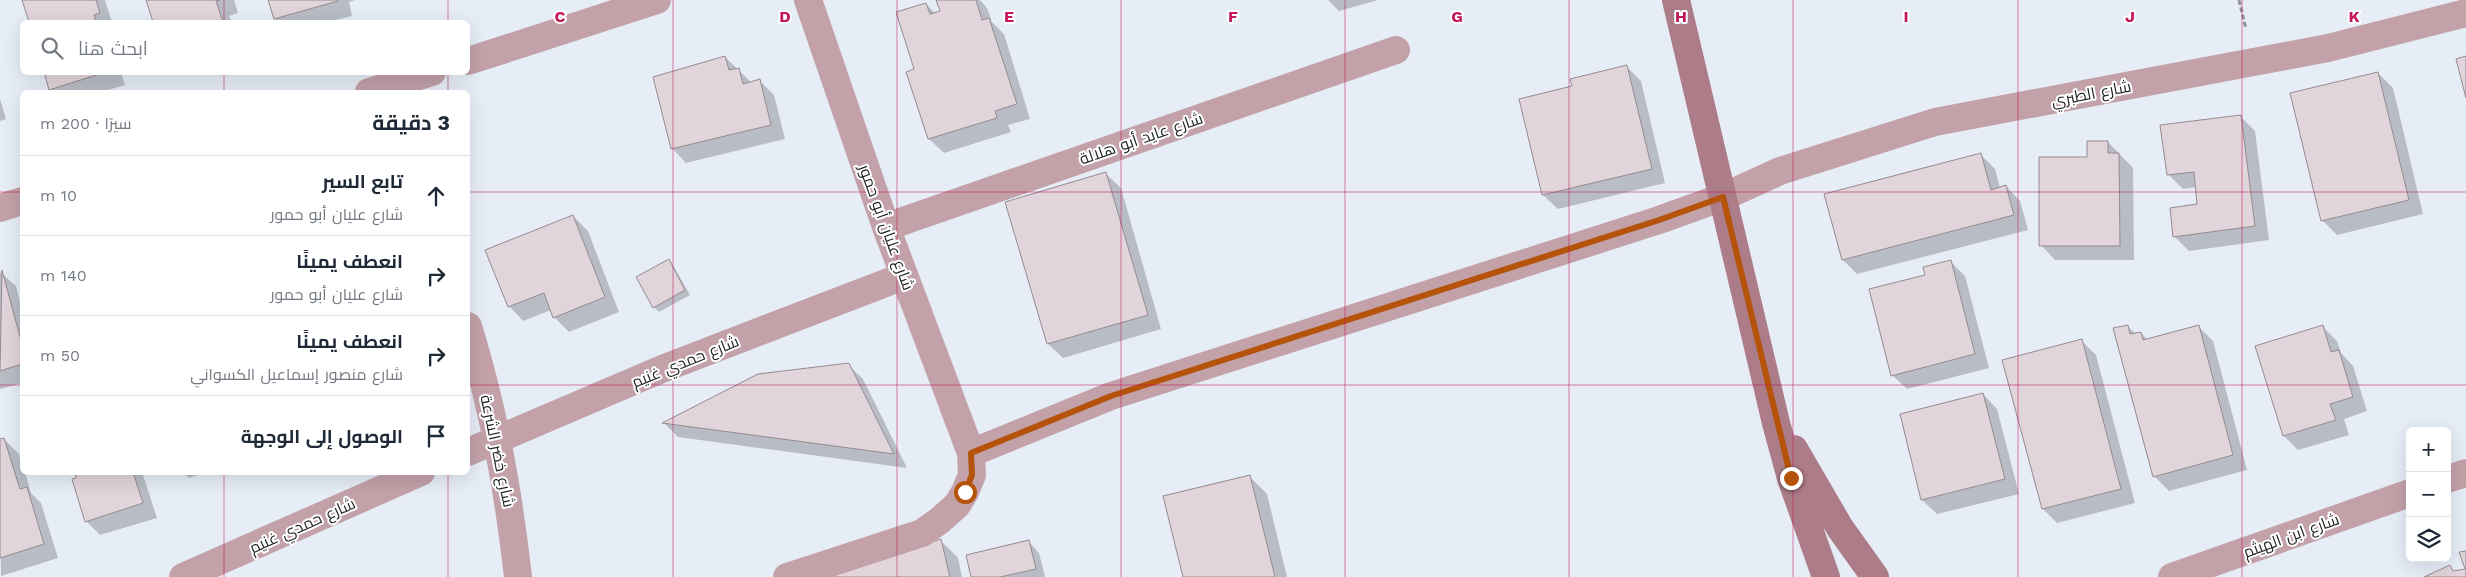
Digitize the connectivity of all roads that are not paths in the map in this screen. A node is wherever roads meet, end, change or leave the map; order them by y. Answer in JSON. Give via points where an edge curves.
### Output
{"nodes":[{"id":1,"x":657,"y":0,"type":"edge"},
{"id":2,"x":808,"y":0,"type":"edge"},
{"id":3,"x":1676,"y":0,"type":"edge"},
{"id":4,"x":2466,"y":13,"type":"edge"},
{"id":5,"x":1396,"y":50,"type":"dead end"},
{"id":6,"x":470,"y":60,"type":"edge"},
{"id":7,"x":424,"y":75,"type":"edge"},
{"id":8,"x":383,"y":90,"type":"edge"},
{"id":9,"x":1723,"y":197,"type":"junction"},
{"id":10,"x":20,"y":202,"type":"edge"},
{"id":11,"x":0,"y":208,"type":"edge"},
{"id":12,"x":886,"y":227,"type":"junction"},
{"id":13,"x":904,"y":276,"type":"junction"},
{"id":14,"x":470,"y":334,"type":"edge"},
{"id":15,"x":1776,"y":423,"type":"junction"},
{"id":16,"x":498,"y":439,"type":"junction"},
{"id":17,"x":470,"y":451,"type":"edge"},
{"id":18,"x":971,"y":453,"type":"junction"},
{"id":19,"x":2466,"y":473,"type":"edge"},
{"id":20,"x":414,"y":475,"type":"edge"},
{"id":21,"x":2451,"y":478,"type":"edge"},
{"id":22,"x":2406,"y":494,"type":"edge"},
{"id":23,"x":183,"y":577,"type":"edge"},
{"id":24,"x":518,"y":577,"type":"edge"},
{"id":25,"x":787,"y":577,"type":"edge"},
{"id":26,"x":1826,"y":577,"type":"edge"},
{"id":27,"x":1875,"y":577,"type":"edge"},
{"id":28,"x":2172,"y":577,"type":"edge"}],
"edges":[{"from":1,"to":6,"type":"street"},
{"from":2,"to":12,"type":"street","name":"شارع عليان أبو حمور"},
{"from":3,"to":9,"type":"street"},
{"from":4,"to":9,"type":"street","name":"شارع الطبري","via":[[2328,48],[1936,122],[1780,171]]},
{"from":5,"to":12,"type":"street","name":"شارع عايد أبو هلالة"},
{"from":7,"to":8,"type":"street"},
{"from":9,"to":15,"type":"street"},
{"from":9,"to":18,"type":"street","via":[[1111,396]]},
{"from":10,"to":11,"type":"street"},
{"from":12,"to":13,"type":"street","name":"شارع عليان أبو حمور"},
{"from":13,"to":16,"type":"street","name":"شارع حمدي غنيم","via":[[662,369]]},
{"from":13,"to":18,"type":"street","name":"شارع عليان أبو حمور"},
{"from":14,"to":16,"type":"street","name":"شارع خضر الشرعة"},
{"from":15,"to":26,"type":"street","via":[[1791,478]]},
{"from":15,"to":27,"type":"street","via":[[1840,528]]},
{"from":16,"to":17,"type":"street","name":"شارع حمدي غنيم"},
{"from":16,"to":24,"type":"street","name":"شارع خضر الشرعة","via":[[509,495]]},
{"from":18,"to":25,"type":"street","name":"شارع عليان أبو حمور","via":[[972,475],[957,506],[922,533]]},
{"from":19,"to":21,"type":"street"},
{"from":20,"to":23,"type":"street","name":"شارع حمدي غنيم"},
{"from":22,"to":28,"type":"street","name":"شارع ابن الهيثم"}]}
